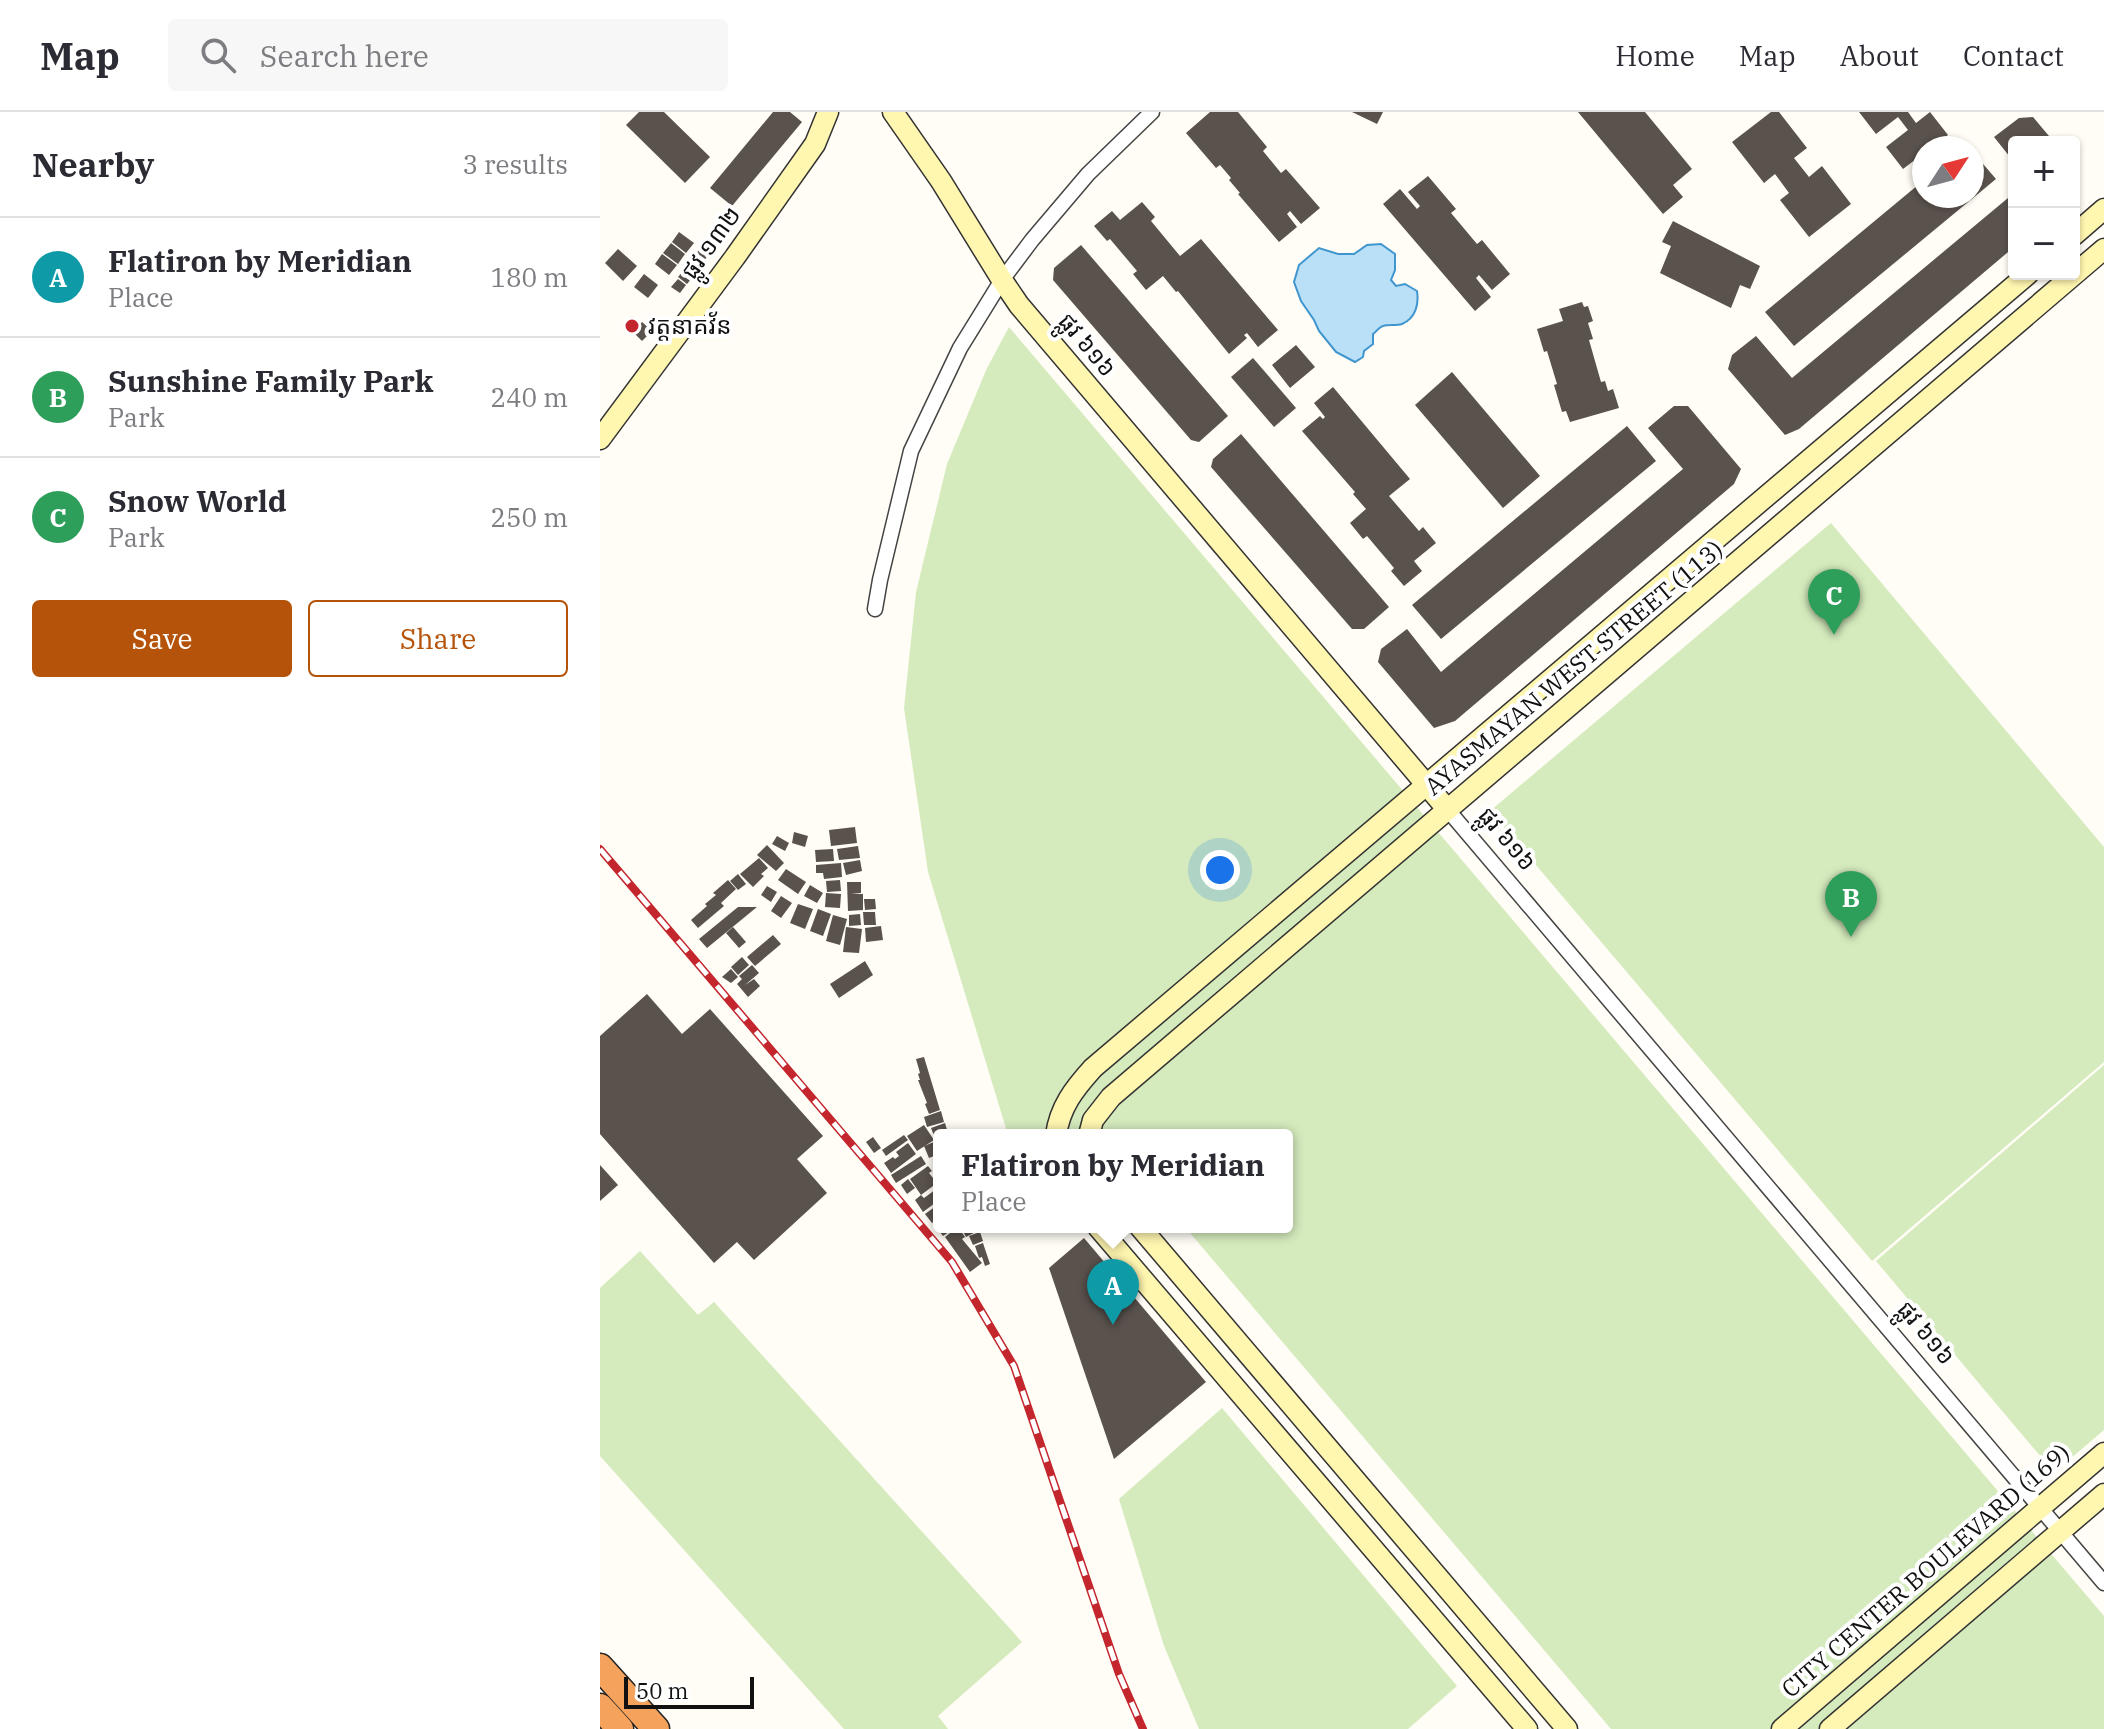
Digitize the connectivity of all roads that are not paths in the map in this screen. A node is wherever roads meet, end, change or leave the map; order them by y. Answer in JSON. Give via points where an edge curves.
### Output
{"nodes":[{"id":1,"x":828,"y":112,"type":"edge"},
{"id":2,"x":893,"y":112,"type":"edge"},
{"id":3,"x":1152,"y":112,"type":"edge"},
{"id":4,"x":2104,"y":209,"type":"edge"},
{"id":5,"x":2080,"y":230,"type":"edge"},
{"id":6,"x":2104,"y":249,"type":"edge"},
{"id":7,"x":1002,"y":280,"type":"junction"},
{"id":8,"x":2021,"y":280,"type":"edge"},
{"id":9,"x":2007,"y":291,"type":"junction"},
{"id":10,"x":2027,"y":315,"type":"junction"},
{"id":11,"x":600,"y":439,"type":"edge"},
{"id":12,"x":1685,"y":565,"type":"junction"},
{"id":13,"x":1705,"y":589,"type":"junction"},
{"id":14,"x":875,"y":609,"type":"dead end"},
{"id":15,"x":1427,"y":785,"type":"junction"},
{"id":16,"x":1447,"y":809,"type":"junction"},
{"id":17,"x":1237,"y":946,"type":"junction"},
{"id":18,"x":1258,"y":971,"type":"junction"},
{"id":19,"x":1057,"y":1129,"type":"edge"},
{"id":20,"x":1091,"y":1129,"type":"edge"},
{"id":21,"x":1103,"y":1233,"type":"edge"},
{"id":22,"x":1145,"y":1233,"type":"edge"},
{"id":23,"x":1314,"y":1432,"type":"junction"},
{"id":24,"x":1291,"y":1453,"type":"junction"},
{"id":25,"x":2104,"y":1453,"type":"edge"},
{"id":26,"x":2104,"y":1494,"type":"edge"},
{"id":27,"x":2041,"y":1508,"type":"junction"},
{"id":28,"x":2060,"y":1531,"type":"junction"},
{"id":29,"x":2104,"y":1583,"type":"edge"},
{"id":30,"x":1494,"y":1643,"type":"junction"},
{"id":31,"x":1471,"y":1664,"type":"junction"},
{"id":32,"x":600,"y":1667,"type":"edge"},
{"id":33,"x":600,"y":1707,"type":"edge"},
{"id":34,"x":620,"y":1729,"type":"edge"},
{"id":35,"x":656,"y":1729,"type":"edge"},
{"id":36,"x":1527,"y":1729,"type":"edge"},
{"id":37,"x":1567,"y":1729,"type":"edge"},
{"id":38,"x":1782,"y":1729,"type":"edge"},
{"id":39,"x":1830,"y":1729,"type":"edge"}],
"edges":[{"from":1,"to":11,"type":"street","name":"ផ្លូវ ១៣២","via":[[815,144]]},
{"from":2,"to":7,"type":"street","name":"ផ្លូវ ៦១៦"},
{"from":3,"to":7,"type":"street","via":[[1088,174]]},
{"from":4,"to":5,"type":"street"},
{"from":6,"to":10,"type":"street","name":"AYASMAYAN WEST STREET (113)"},
{"from":7,"to":14,"type":"street","via":[[960,348],[911,451]]},
{"from":7,"to":15,"type":"street","name":"ផ្លូវ ៦១៦"},
{"from":8,"to":9,"type":"street","name":"AYASMAYAN WEST STREET (113)"},
{"from":9,"to":10,"type":"street"},
{"from":9,"to":12,"type":"street","name":"AYASMAYAN WEST STREET (113)"},
{"from":10,"to":13,"type":"street","name":"AYASMAYAN WEST STREET (113)"},
{"from":12,"to":13,"type":"street"},
{"from":12,"to":15,"type":"street","name":"AYASMAYAN WEST STREET (113)"},
{"from":13,"to":16,"type":"street","name":"AYASMAYAN WEST STREET (113)"},
{"from":15,"to":16,"type":"street","name":"ផ្លូវ ៦១៦"},
{"from":15,"to":17,"type":"street","name":"AYASMAYAN WEST STREET (113)"},
{"from":16,"to":18,"type":"street","name":"AYASMAYAN WEST STREET (113)"},
{"from":16,"to":27,"type":"street","name":"ផ្លូវ ៦១៦"},
{"from":17,"to":18,"type":"street"},
{"from":17,"to":19,"type":"street","name":"AYASMAYAN WEST STREET (113)","via":[[1093,1068],[1073,1089]]},
{"from":18,"to":20,"type":"street","name":"AYASMAYAN WEST STREET (113)","via":[[1111,1097]]},
{"from":21,"to":24,"type":"street"},
{"from":22,"to":23,"type":"street"},
{"from":23,"to":24,"type":"street"},
{"from":23,"to":30,"type":"street"},
{"from":24,"to":31,"type":"street"},
{"from":25,"to":27,"type":"street","name":"CITY CENTER BOULEVARD (169)"},
{"from":26,"to":28,"type":"street"},
{"from":27,"to":28,"type":"street","name":"ផ្លូវ ៦១៦"},
{"from":27,"to":38,"type":"street","name":"CITY CENTER BOULEVARD (169)"},
{"from":28,"to":29,"type":"street","name":"ផ្លូវ ៦១៦"},
{"from":28,"to":39,"type":"street"},
{"from":30,"to":31,"type":"street"},
{"from":30,"to":37,"type":"street"},
{"from":31,"to":36,"type":"street"},
{"from":32,"to":35,"type":"highway"},
{"from":33,"to":34,"type":"highway"}]}
